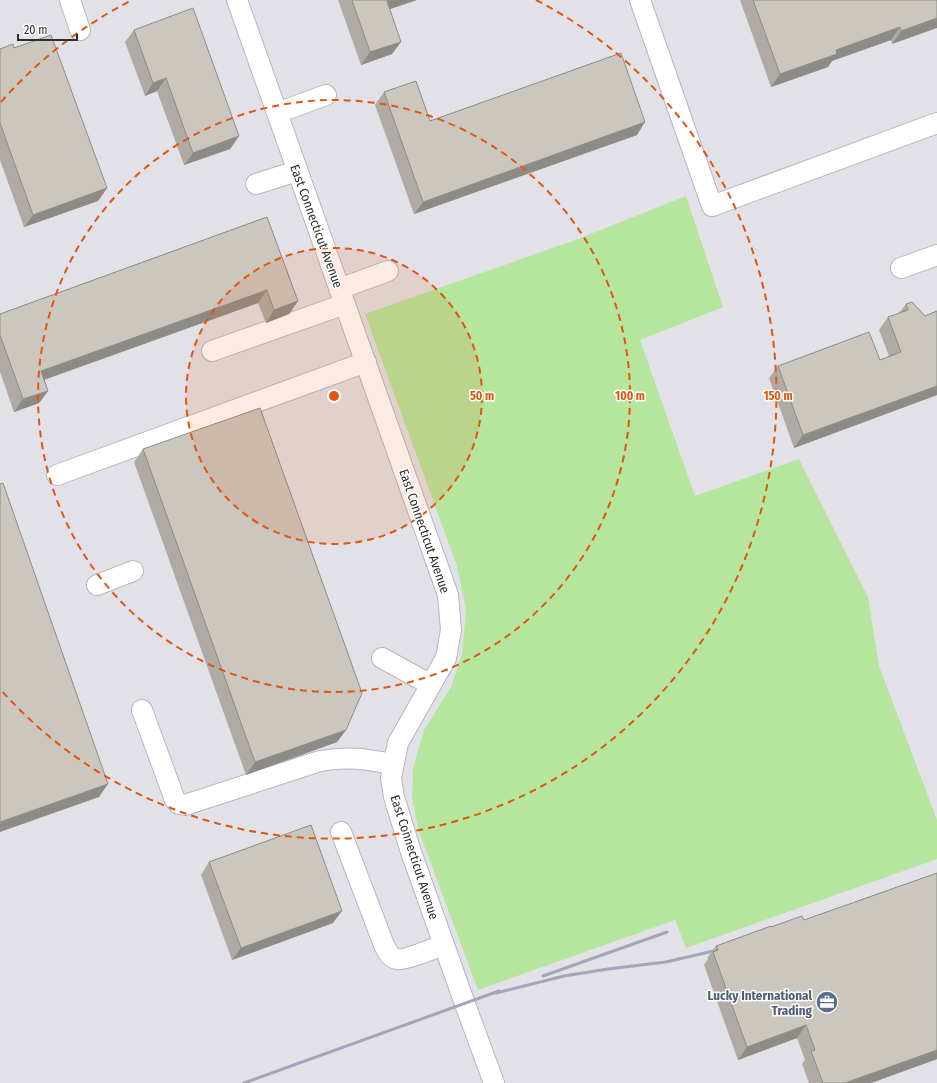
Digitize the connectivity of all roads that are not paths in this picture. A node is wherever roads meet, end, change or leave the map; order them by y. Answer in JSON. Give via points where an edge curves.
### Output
{"nodes":[{"id":1,"x":70,"y":0,"type":"edge"},
{"id":2,"x":237,"y":0,"type":"edge"},
{"id":3,"x":640,"y":0,"type":"edge"},
{"id":4,"x":80,"y":30,"type":"dead end"},
{"id":5,"x":326,"y":95,"type":"dead end"},
{"id":6,"x":277,"y":113,"type":"junction"},
{"id":7,"x":937,"y":123,"type":"edge"},
{"id":8,"x":297,"y":170,"type":"junction"},
{"id":9,"x":256,"y":184,"type":"dead end"},
{"id":10,"x":937,"y":255,"type":"edge"},
{"id":11,"x":901,"y":268,"type":"dead end"},
{"id":12,"x":388,"y":271,"type":"dead end"},
{"id":13,"x":342,"y":296,"type":"junction"},
{"id":14,"x":212,"y":351,"type":"dead end"},
{"id":15,"x":366,"y":362,"type":"junction"},
{"id":16,"x":57,"y":475,"type":"dead end"},
{"id":17,"x":133,"y":571,"type":"dead end"},
{"id":18,"x":97,"y":585,"type":"dead end"},
{"id":19,"x":382,"y":658,"type":"dead end"},
{"id":20,"x":431,"y":685,"type":"junction"},
{"id":21,"x":142,"y":710,"type":"dead end"},
{"id":22,"x":394,"y":764,"type":"junction"},
{"id":23,"x":341,"y":832,"type":"dead end"},
{"id":24,"x":444,"y":945,"type":"junction"},
{"id":25,"x":494,"y":1083,"type":"edge"}],
"edges":[{"from":1,"to":4,"type":"street"},
{"from":2,"to":6,"type":"street","name":"East Connecticut Avenue"},
{"from":3,"to":7,"type":"street","via":[[712,206]]},
{"from":5,"to":6,"type":"street"},
{"from":6,"to":8,"type":"street","name":"East Connecticut Avenue"},
{"from":8,"to":9,"type":"street"},
{"from":8,"to":13,"type":"street","name":"East Connecticut Avenue"},
{"from":10,"to":11,"type":"street"},
{"from":12,"to":13,"type":"street"},
{"from":13,"to":14,"type":"street"},
{"from":13,"to":15,"type":"street","name":"East Connecticut Avenue"},
{"from":15,"to":16,"type":"street"},
{"from":15,"to":20,"type":"street","name":"East Connecticut Avenue","via":[[448,595],[451,630],[446,658]]},
{"from":17,"to":18,"type":"street"},
{"from":19,"to":20,"type":"street"},
{"from":20,"to":22,"type":"street","name":"East Connecticut Avenue","via":[[398,743]]},
{"from":21,"to":22,"type":"street","via":[[174,800],[179,804],[185,805],[320,761],[360,758]]},
{"from":22,"to":24,"type":"street","name":"East Connecticut Avenue","via":[[391,778],[394,798]]},
{"from":23,"to":24,"type":"street","via":[[389,955],[404,959]]},
{"from":24,"to":25,"type":"street","name":"East Connecticut Avenue"}]}
